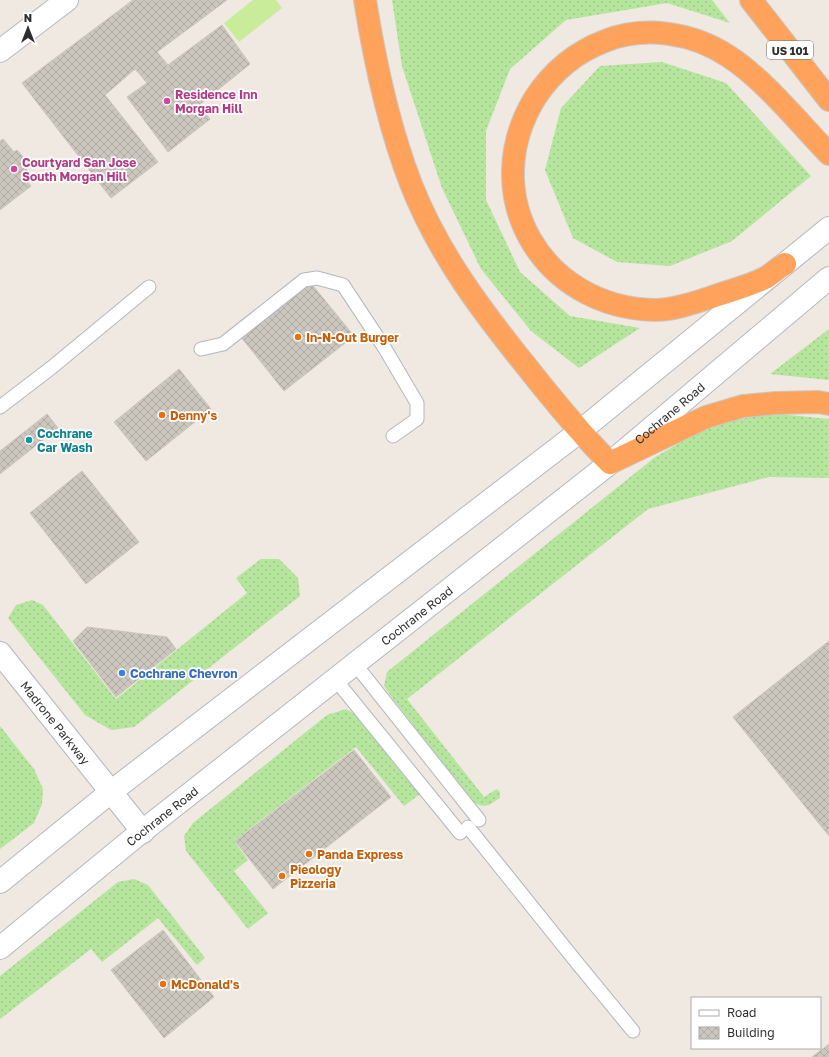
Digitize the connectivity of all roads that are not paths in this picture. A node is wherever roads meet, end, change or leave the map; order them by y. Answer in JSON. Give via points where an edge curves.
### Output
{"nodes":[{"id":1,"x":67,"y":0,"type":"edge"},
{"id":2,"x":365,"y":0,"type":"edge"},
{"id":3,"x":752,"y":0,"type":"edge"},
{"id":4,"x":0,"y":51,"type":"edge"},
{"id":5,"x":829,"y":100,"type":"edge"},
{"id":6,"x":829,"y":154,"type":"edge"},
{"id":7,"x":829,"y":228,"type":"edge"},
{"id":8,"x":785,"y":264,"type":"junction"},
{"id":9,"x":829,"y":278,"type":"edge"},
{"id":10,"x":149,"y":288,"type":"dead end"},
{"id":11,"x":201,"y":349,"type":"dead end"},
{"id":12,"x":829,"y":404,"type":"edge"},
{"id":13,"x":0,"y":407,"type":"edge"},
{"id":14,"x":579,"y":432,"type":"junction"},
{"id":15,"x":393,"y":436,"type":"dead end"},
{"id":16,"x":610,"y":463,"type":"junction"},
{"id":17,"x":0,"y":653,"type":"edge"},
{"id":18,"x":355,"y":664,"type":"junction"},
{"id":19,"x":335,"y":679,"type":"junction"},
{"id":20,"x":112,"y":791,"type":"junction"},
{"id":21,"x":469,"y":826,"type":"junction"},
{"id":22,"x":142,"y":832,"type":"junction"},
{"id":23,"x":0,"y":882,"type":"edge"},
{"id":24,"x":0,"y":948,"type":"edge"},
{"id":25,"x":633,"y":1031,"type":"dead end"}],
"edges":[{"from":1,"to":4,"type":"main road"},
{"from":2,"to":14,"type":"highway","via":[[376,64],[394,136],[427,221],[444,255],[467,290]]},
{"from":3,"to":5,"type":"highway","number":"US 101"},
{"from":6,"to":8,"type":"highway","via":[[749,72],[728,56],[702,43],[672,34],[645,32],[616,37],[587,48],[547,82],[526,113],[517,137],[512,163],[513,188],[520,214],[530,239],[544,260],[570,284],[597,300],[626,308],[656,310],[687,305],[765,278]]},
{"from":7,"to":8,"type":"main road"},
{"from":8,"to":14,"type":"main road"},
{"from":9,"to":16,"type":"main road","name":"Cochrane Road"},
{"from":10,"to":13,"type":"lane"},
{"from":11,"to":15,"type":"lane","via":[[222,344],[304,280],[317,278],[343,285],[417,403],[417,419]]},
{"from":12,"to":16,"type":"highway","via":[[776,402],[743,406],[706,417]]},
{"from":14,"to":16,"type":"highway"},
{"from":14,"to":20,"type":"main road"},
{"from":16,"to":18,"type":"main road","name":"Cochrane Road"},
{"from":17,"to":20,"type":"main road","name":"Madrone Parkway"},
{"from":18,"to":19,"type":"main road","name":"Cochrane Road"},
{"from":18,"to":21,"type":"lane"},
{"from":19,"to":21,"type":"lane"},
{"from":19,"to":22,"type":"main road","name":"Cochrane Road"},
{"from":20,"to":22,"type":"main road","name":"Madrone Parkway"},
{"from":20,"to":23,"type":"main road"},
{"from":21,"to":25,"type":"lane"},
{"from":22,"to":24,"type":"main road","name":"Cochrane Road"}]}
